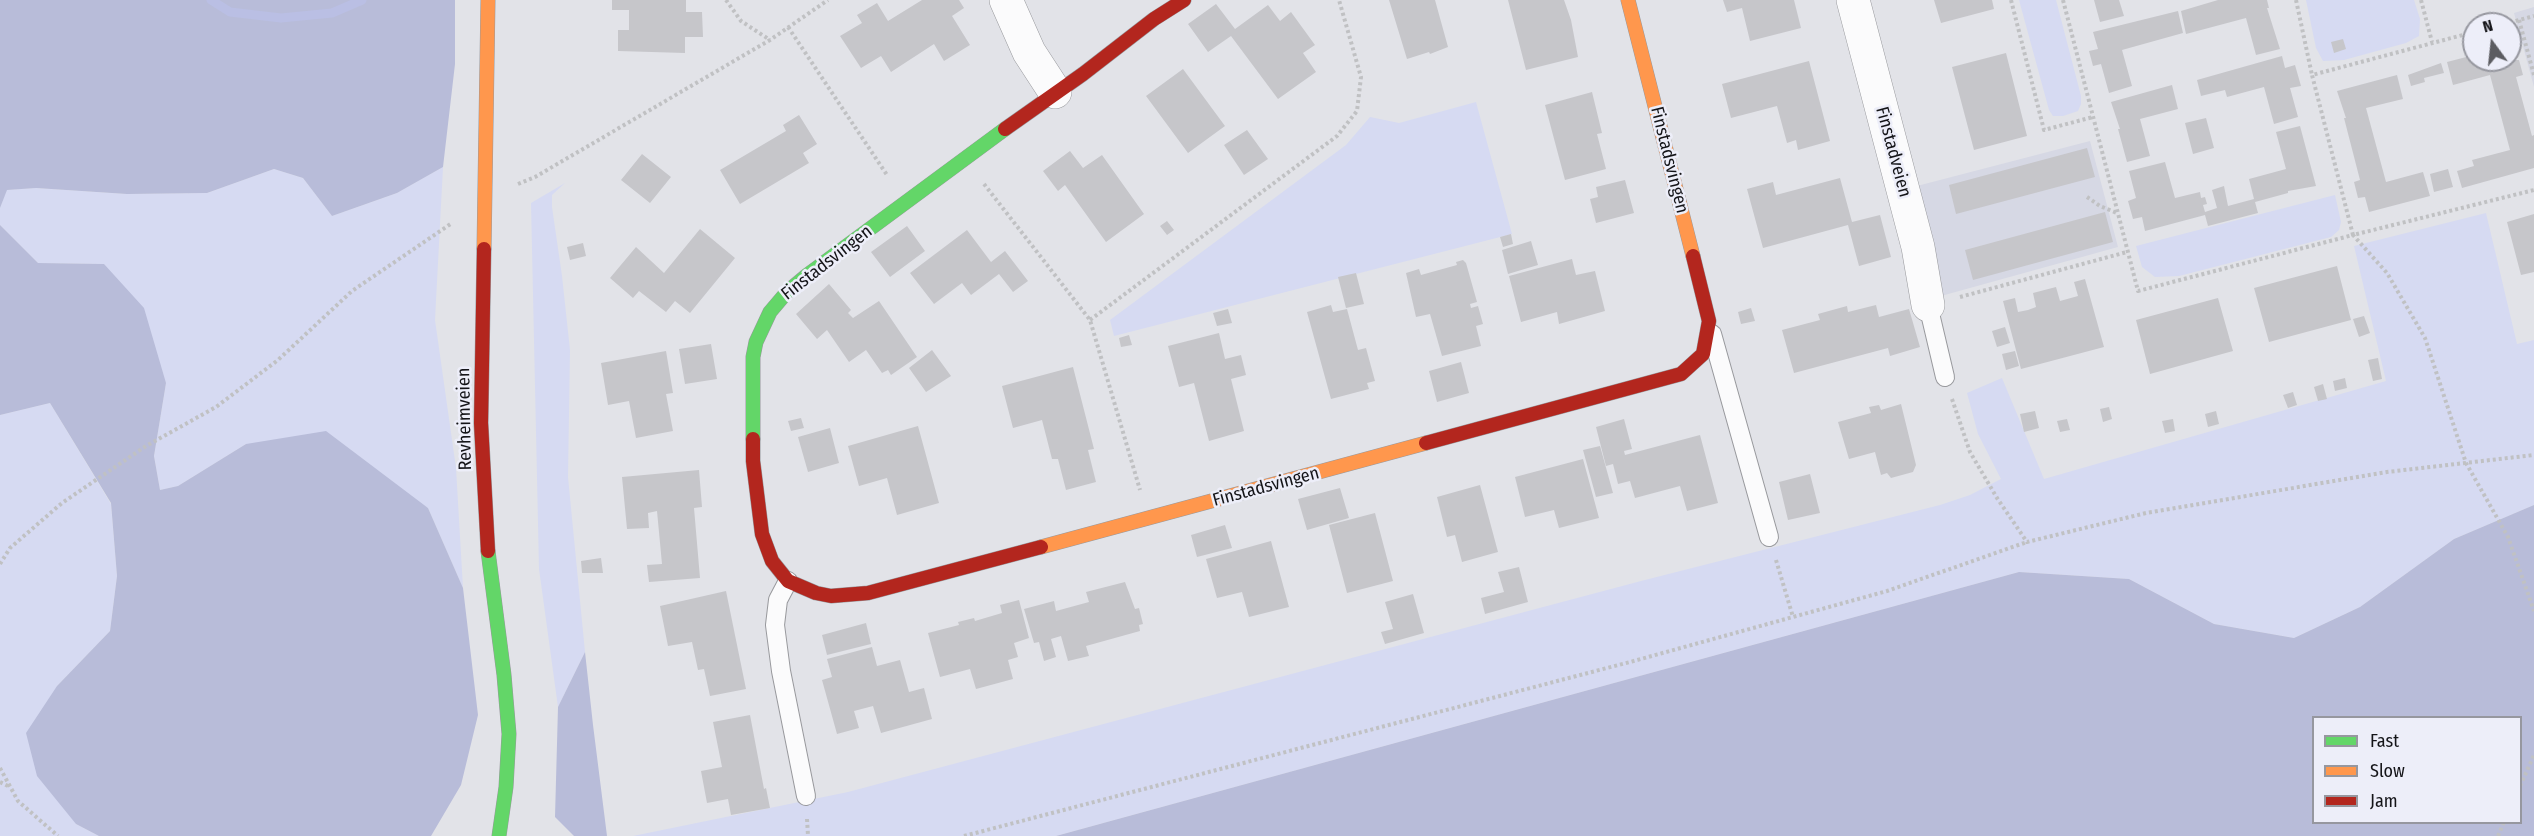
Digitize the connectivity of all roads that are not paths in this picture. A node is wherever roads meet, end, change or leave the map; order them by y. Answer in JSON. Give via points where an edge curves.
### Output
{"nodes":[{"id":1,"x":488,"y":0,"type":"edge"},
{"id":2,"x":1006,"y":0,"type":"edge"},
{"id":3,"x":1184,"y":0,"type":"edge"},
{"id":4,"x":1628,"y":0,"type":"edge"},
{"id":5,"x":1853,"y":0,"type":"edge"},
{"id":6,"x":1055,"y":92,"type":"junction"},
{"id":7,"x":1928,"y":305,"type":"joint"},
{"id":8,"x":1708,"y":321,"type":"junction"},
{"id":9,"x":1945,"y":377,"type":"road end"},
{"id":10,"x":1769,"y":537,"type":"road end"},
{"id":11,"x":788,"y":581,"type":"junction"},
{"id":12,"x":806,"y":796,"type":"dead end"},
{"id":13,"x":499,"y":836,"type":"edge"}],
"edges":[{"from":1,"to":13,"type":"street","name":"Revheimveien","via":[[481,423],[488,555],[509,734]]},
{"from":2,"to":6,"type":"street","via":[[1029,52]]},
{"from":3,"to":6,"type":"street","name":"Finstadsvingen"},
{"from":4,"to":8,"type":"street","name":"Finstadsvingen"},
{"from":5,"to":7,"type":"street","name":"Finstadveien","via":[[1918,247]]},
{"from":6,"to":11,"type":"street","name":"Finstadsvingen","via":[[787,292],[770,312],[756,342],[751,381],[752,440],[762,534],[772,561]]},
{"from":7,"to":9,"type":"lane"},
{"from":8,"to":10,"type":"lane","name":"Finstadsvingen"},
{"from":8,"to":11,"type":"street","name":"Finstadsvingen","via":[[1703,354],[1682,374],[868,593],[831,596]]},
{"from":11,"to":12,"type":"lane","via":[[778,600],[775,625]]}]}
